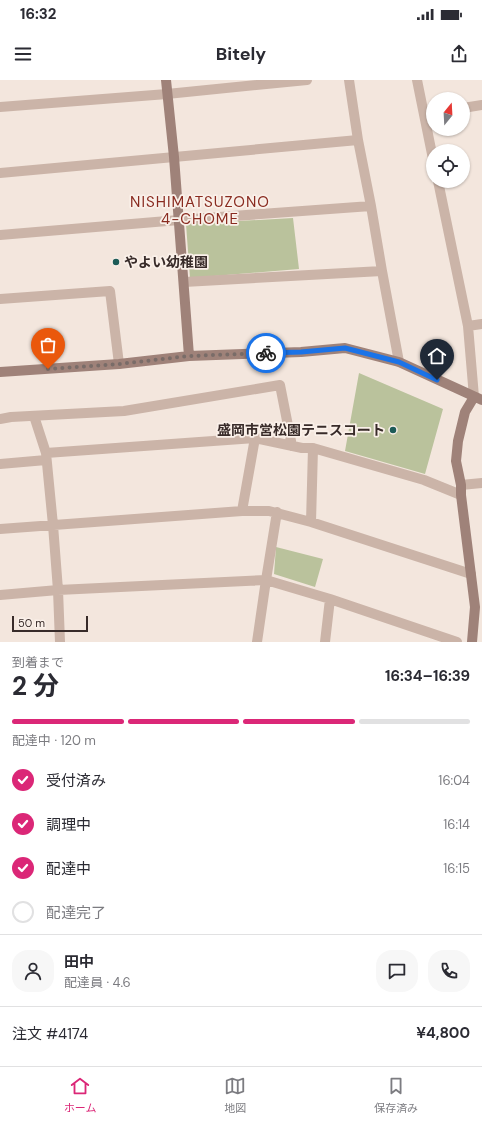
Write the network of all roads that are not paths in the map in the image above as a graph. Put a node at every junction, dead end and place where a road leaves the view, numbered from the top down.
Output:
1 (166, 80) edge
2 (307, 80) edge
3 (349, 80) edge
4 (417, 80) edge
5 (167, 94) junction
6 (482, 105) edge
7 (0, 107) edge
8 (470, 107) edge
9 (426, 108) edge
10 (358, 140) junction
11 (174, 157) junction
12 (0, 173) edge
13 (439, 188) edge
14 (371, 206) junction
15 (179, 220) junction
16 (0, 235) edge
17 (382, 271) junction
18 (184, 282) junction
19 (0, 299) edge
20 (482, 324) edge
21 (468, 326) junction
22 (189, 356) junction
23 (399, 362) junction
24 (119, 364) junction
25 (0, 372) edge
26 (478, 398) edge
27 (34, 416) junction
28 (0, 419) edge
29 (255, 438) junction
30 (292, 446) junction
31 (313, 448) junction
32 (46, 457) junction
33 (0, 464) edge
34 (482, 483) edge
35 (461, 490) junction
36 (242, 511) junction
37 (277, 512) junction
38 (311, 522) junction
39 (53, 525) junction
40 (0, 530) edge
41 (472, 574) junction
42 (266, 580) junction
43 (58, 590) junction
44 (0, 595) edge
45 (330, 599) junction
46 (60, 642) edge
47 (257, 642) edge
48 (325, 642) edge
49 (457, 642) edge
50 (472, 642) edge

1 - 5 street
2 - 5 street
3 - 10 street
4 - 9 street
5 - 7 street
5 - 11 street
6 - 8 street
10 - 11 street
10 - 14 street
11 - 12 street
11 - 15 street
13 - 21 street
14 - 15 street
14 - 17 street
15 - 16 street
15 - 18 street
17 - 18 street
17 - 23 street
18 - 22 street
19 - 24 street
20 - 21 street
21 - 26 street
22 - 23 street
22 - 24 street
23 - 26 street
24 - 25 street
26 - 35 street
27 - 28 street
27 - 30 street
27 - 32 street
29 - 30 street
29 - 32 street
29 - 36 street
30 - 31 street
31 - 35 street
31 - 38 street
32 - 33 street
32 - 39 street
34 - 35 street
35 - 41 street
36 - 37 street
36 - 39 street
37 - 38 street
37 - 42 street
38 - 41 street
39 - 40 street
39 - 43 street
41 - 50 street
42 - 43 street
42 - 45 street
42 - 47 street
43 - 44 street
43 - 46 street
45 - 48 street
45 - 49 street

